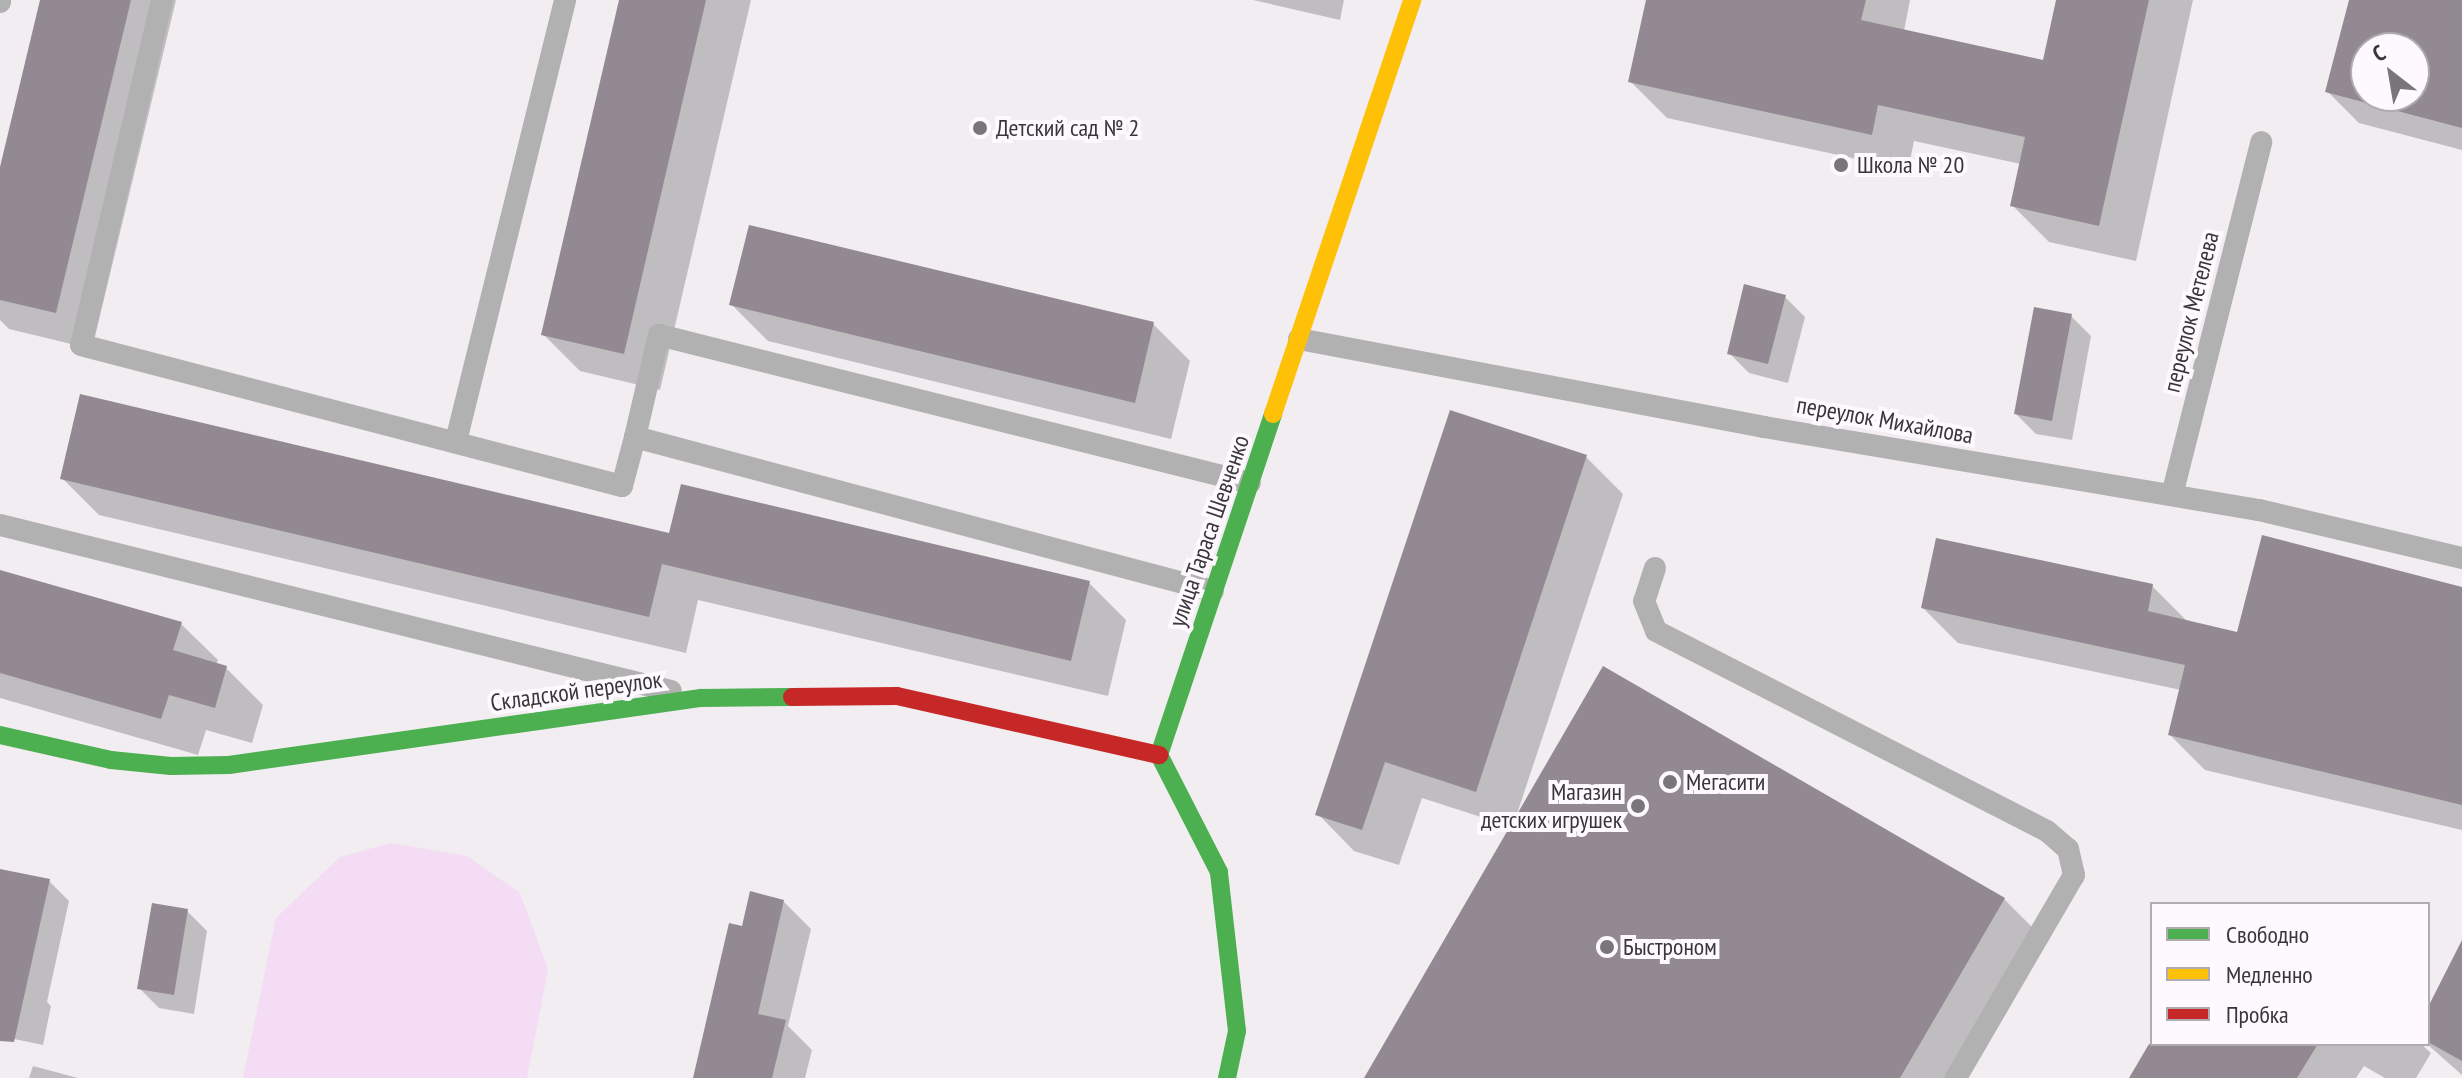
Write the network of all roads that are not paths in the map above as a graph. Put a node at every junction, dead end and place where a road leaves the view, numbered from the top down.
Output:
1 (162, 0) edge
2 (565, 0) edge
3 (1412, 0) edge
4 (2261, 142) dead end
5 (1299, 339) junction
6 (635, 437) junction
7 (456, 441) junction
8 (1250, 483) junction
9 (2172, 495) junction
10 (0, 525) edge
11 (2462, 558) edge
12 (1655, 568) dead end
13 (1213, 591) junction
14 (701, 698) junction
15 (0, 735) edge
16 (1159, 755) junction
17 (1227, 1078) edge
18 (1956, 1078) edge

1 - 7 lane
2 - 7 lane
3 - 5 street, улица Тараса Шевченко
4 - 9 lane, переулок Метелева
5 - 8 street, улица Тараса Шевченко
5 - 9 lane, переулок Михайлова
6 - 7 lane
6 - 8 lane
6 - 13 lane
8 - 13 street, улица Тараса Шевченко
9 - 11 lane, переулок Михайлова
10 - 14 lane
12 - 18 lane
13 - 16 street, улица Тараса Шевченко
14 - 15 street, Складской переулок
14 - 16 street, Складской переулок
16 - 17 street

